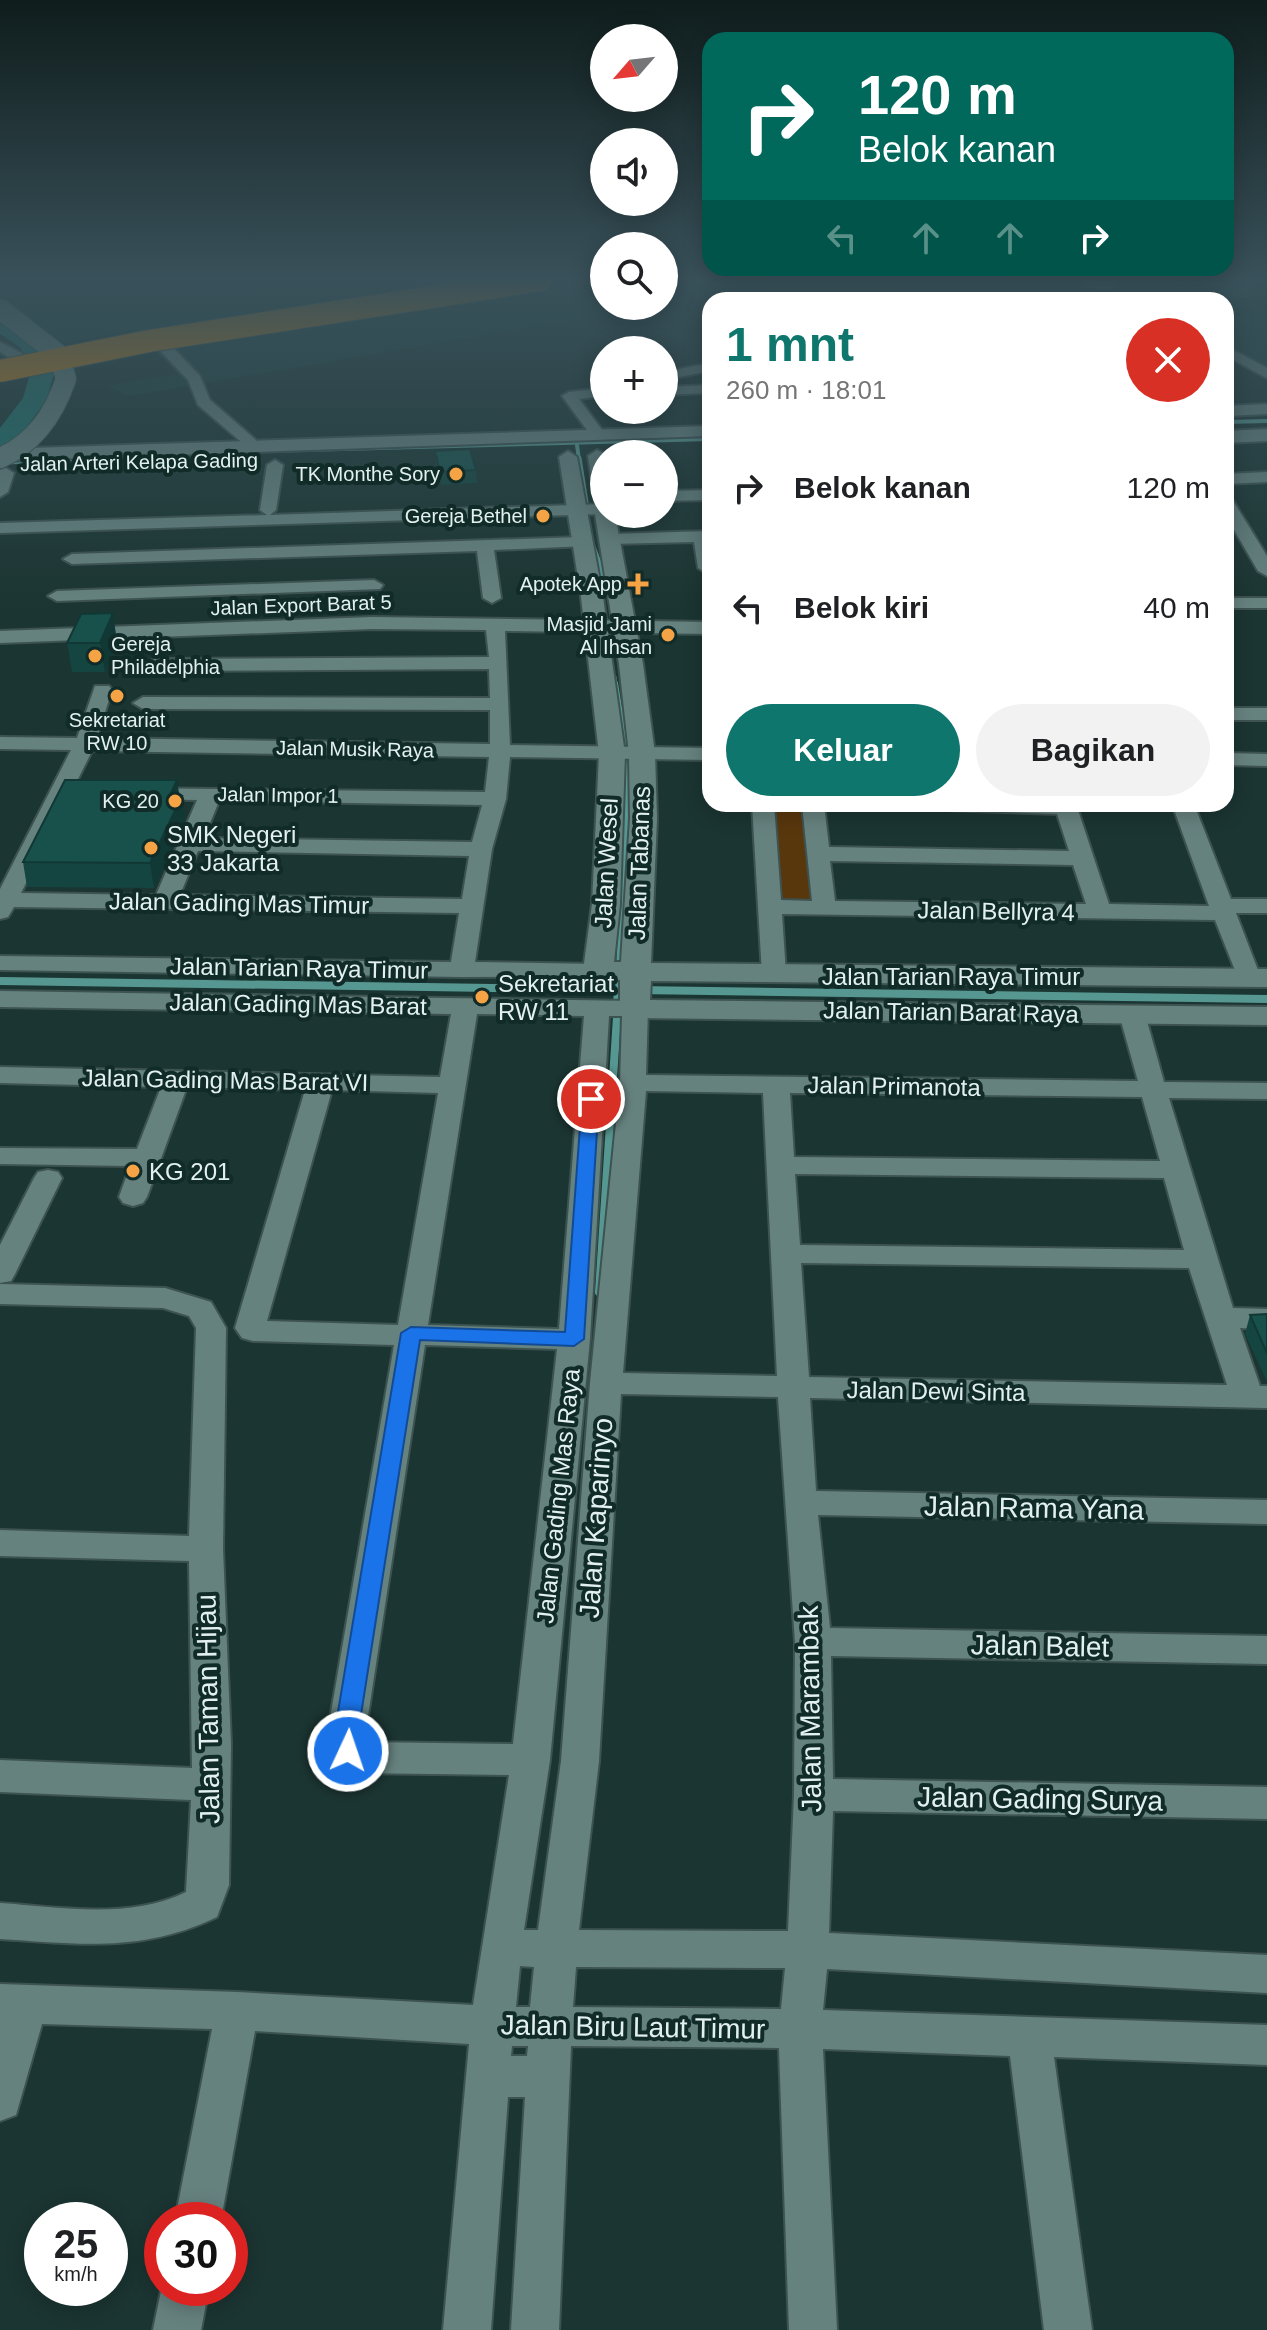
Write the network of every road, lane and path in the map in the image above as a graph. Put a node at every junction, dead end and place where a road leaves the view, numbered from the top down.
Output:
1 (43, 389) edge
2 (61, 389) edge
3 (72, 389) edge
4 (198, 389) edge
5 (702, 389) edge
6 (678, 390) edge
7 (590, 392) edge
8 (1267, 412) edge
9 (1234, 413) edge
10 (702, 429) edge
11 (1267, 429) edge
12 (702, 430) edge
13 (1234, 430) edge
14 (1267, 435) edge
15 (1234, 437) edge
16 (702, 445) edge
17 (39, 450) junction
18 (582, 452) edge
19 (250, 453) junction
20 (336, 463) dead end
21 (2, 465) edge
22 (275, 465) junction
23 (1267, 477) edge
24 (1234, 479) edge
25 (590, 494) edge
26 (702, 495) edge
27 (678, 496) edge
28 (590, 504) edge
29 (702, 505) edge
30 (678, 506) edge
31 (268, 510) junction
32 (590, 510) edge
33 (378, 512) junction
34 (1234, 515) edge
35 (0, 518) edge
36 (82, 525) junction
37 (0, 528) edge
38 (604, 528) edge
39 (702, 536) edge
40 (609, 539) junction
41 (580, 542) junction
42 (485, 545) junction
43 (377, 549) junction
44 (72, 559) junction
45 (1267, 571) edge
46 (605, 589) junction
47 (492, 598) dead end
48 (1234, 603) edge
49 (1267, 603) edge
50 (373, 604) junction
51 (46, 616) junction
52 (495, 625) junction
53 (611, 625) junction
54 (702, 628) edge
55 (161, 631) junction
56 (0, 637) edge
57 (499, 663) junction
58 (151, 674) junction
59 (102, 690) dead end
60 (498, 704) junction
61 (1234, 714) edge
62 (1267, 714) edge
63 (134, 724) junction
64 (0, 743) edge
65 (85, 744) junction
66 (500, 752) junction
67 (627, 754) junction
68 (702, 754) edge
69 (1234, 759) edge
70 (1266, 761) edge
71 (61, 793) junction
72 (91, 793) edge
73 (121, 793) edge
74 (211, 794) junction
75 (495, 799) junction
76 (763, 812) edge
77 (814, 812) edge
78 (1068, 812) edge
79 (1186, 812) edge
80 (190, 844) junction
81 (481, 849) junction
82 (818, 854) junction
83 (1082, 858) junction
84 (165, 902) junction
85 (3, 906) edge
86 (471, 906) junction
87 (1267, 906) edge
88 (769, 907) junction
89 (824, 908) junction
90 (1222, 910) junction
91 (1100, 912) junction
92 (0, 963) edge
93 (462, 970) junction
94 (774, 974) junction
95 (1258, 978) edge
96 (624, 982) junction
97 (0, 999) edge
98 (465, 1007) junction
99 (597, 1009) junction
100 (1132, 1014) junction
101 (1267, 1016) edge
102 (0, 1075) edge
103 (177, 1078) junction
104 (321, 1082) junction
105 (633, 1083) junction
106 (450, 1085) junction
107 (776, 1085) junction
108 (1155, 1090) junction
109 (1267, 1091) edge
110 (0, 1156) edge
111 (147, 1158) junction
112 (780, 1165) junction
113 (1176, 1170) junction
114 (48, 1178) dead end
115 (133, 1197) dead end
116 (786, 1254) junction
117 (1201, 1259) junction
118 (0, 1274) edge
119 (0, 1294) edge
120 (1221, 1318) junction
121 (1267, 1319) edge
122 (411, 1333) junction
123 (574, 1339) junction
124 (606, 1383) junction
125 (794, 1389) junction
126 (1257, 1397) edge
127 (800, 1503) junction
128 (1267, 1512) edge
129 (0, 1543) edge
130 (206, 1549) junction
131 (813, 1642) junction
132 (1267, 1650) edge
133 (531, 1760) junction
134 (0, 1776) edge
135 (211, 1785) junction
136 (814, 1795) junction
137 (1267, 1803) edge
138 (0, 1921) edge
139 (501, 1946) junction
140 (557, 1956) junction
141 (807, 1956) junction
142 (1267, 1974) edge
143 (13, 2004) edge
144 (237, 2011) junction
145 (551, 2020) junction
146 (801, 2023) junction
147 (491, 2035) junction
148 (1029, 2037) junction
149 (1267, 2045) edge
150 (548, 2077) junction
151 (0, 2100) edge
152 (201, 2202) edge
153 (182, 2306) edge
154 (177, 2330) edge
155 (467, 2330) edge
156 (535, 2330) edge
157 (813, 2330) edge
158 (1068, 2330) edge

1 - 21 main road
2 - 21 main road, bridge
3 - 17 street
4 - 19 street
5 - 6 street
7 - 18 street
8 - 9 street
10 - 19 street, Jalan Arteri Kelapa Gading
11 - 13 street
12 - 18 street, Jalan Arteri Kelapa Gading
14 - 15 street
16 - 18 street, Jalan Arteri Kelapa Gading
17 - 19 street, Jalan Arteri Kelapa Gading
17 - 21 street, Jalan Arteri Kelapa Gading, bridge
18 - 19 street, Jalan Arteri Kelapa Gading
18 - 19 street, Jalan Arteri Kelapa Gading
18 - 25 street
19 - 21 street, Jalan Arteri Kelapa Gading
19 - 22 street, Jalan Arteri Kelapa Gading
20 - 22 street, Jalan Arteri Kelapa Gading
22 - 31 street
23 - 24 street
26 - 27 street
28 - 33 street
29 - 30 street
31 - 33 street
31 - 35 street
32 - 41 street
33 - 36 street
33 - 43 street
34 - 45 street
36 - 37 street
36 - 44 street
38 - 40 street
39 - 40 street
40 - 46 street
41 - 42 street
41 - 46 street
42 - 43 street
42 - 47 street
43 - 44 street
43 - 50 street
44 - 51 street
46 - 53 street
48 - 49 street
50 - 51 street
50 - 52 street, Jalan Export Barat 5
50 - 55 street, Jalan Export Barat 5
51 - 55 street, Jalan Export Barat 5
51 - 56 street, Jalan Export Barat 5
52 - 53 street, Jalan Export Barat 5
52 - 57 street
53 - 54 street, Jalan Export Barat 5
53 - 67 street
55 - 58 street
57 - 58 street
57 - 60 street
58 - 63 street
59 - 65 street
60 - 63 street
60 - 66 street
61 - 62 street
63 - 65 street, Jalan Musik Raya
63 - 66 street, Jalan Musik Raya
64 - 65 street, Jalan Musik Raya
65 - 71 street
66 - 67 street, Jalan Musik Raya
66 - 75 street
67 - 68 street, Jalan Musik Raya
67 - 96 street, Jalan Tabanas
67 - 96 street, Jalan Wesel
69 - 70 street
71 - 72 street
71 - 85 street
73 - 74 street, Jalan Impor 1
74 - 75 street, Jalan Impor 1
74 - 80 street
75 - 81 street
76 - 88 street
77 - 82 street
78 - 83 street
79 - 90 street
80 - 81 street
80 - 84 street
81 - 86 street
82 - 83 street
82 - 89 street
83 - 91 street
84 - 85 street, Jalan Gading Mas Timur
84 - 86 street, Jalan Gading Mas Timur
86 - 93 street
87 - 90 street, Jalan Bellyra 4
88 - 89 street, Jalan Bellyra 4
88 - 94 street
89 - 91 street, Jalan Bellyra 4
90 - 91 street, Jalan Bellyra 4
90 - 95 street
92 - 93 street, Jalan Tarian Raya Timur
93 - 96 street, Jalan Tarian Raya Timur
94 - 95 street, Jalan Tarian Raya Timur
94 - 96 street, Jalan Tarian Raya Timur
96 - 99 street, Jalan Gading Mas Barat
96 - 100 street, Jalan Tarian Barat Raya
96 - 105 street, Jalan Kaparinyo
97 - 98 street, Jalan Gading Mas Barat
98 - 99 street, Jalan Gading Mas Barat
98 - 106 street
99 - 123 street, Jalan Gading Mas Raya
100 - 101 street, Jalan Tarian Barat Raya
100 - 108 street
102 - 103 street, Jalan Gading Mas Barat VI
103 - 104 street, Jalan Gading Mas Barat VI
103 - 111 street
104 - 106 street, Jalan Gading Mas Barat VI
104 - 122 street
105 - 107 street, Jalan Primanota
105 - 124 street, Jalan Kaparinyo
106 - 122 street
107 - 108 street, Jalan Primanota
107 - 112 street, Jalan Marambak
108 - 109 street, Jalan Primanota
108 - 113 street
110 - 111 street
111 - 115 street
112 - 113 street
112 - 116 street, Jalan Marambak
113 - 117 street
114 - 118 street
116 - 117 street
116 - 125 street, Jalan Marambak
117 - 120 street
119 - 130 street, Jalan Taman Hijau
120 - 121 street
120 - 126 street
122 - 123 street
122 - 133 street
123 - 133 street, Jalan Gading Mas Raya
124 - 125 street, Jalan Dewi Sinta
124 - 140 street, Jalan Kaparinyo
125 - 126 street, Jalan Dewi Sinta
125 - 127 street, Jalan Marambak
127 - 128 street, Jalan Rama Yana
127 - 131 street, Jalan Marambak
129 - 130 street
130 - 135 street, Jalan Taman Hijau
131 - 132 street, Jalan Balet
131 - 136 street, Jalan Marambak
133 - 139 street, Jalan Gading Mas Raya
134 - 135 street
135 - 138 street, Jalan Taman Hijau
136 - 137 street, Jalan Gading Surya
136 - 141 street, Jalan Marambak
139 - 140 street
139 - 147 street, Jalan Gading Mas Raya
140 - 141 street
140 - 145 street, Jalan Kaparinyo
141 - 142 street
141 - 146 street, Jalan Marambak
143 - 144 street, Jalan Biru Laut Timur
143 - 151 street
144 - 147 street, Jalan Biru Laut Timur
144 - 152 street
145 - 146 street, Jalan Biru Laut Timur
145 - 147 street, Jalan Biru Laut Timur
145 - 150 street, Jalan Kaparinyo
146 - 148 street, Jalan Biru Laut Timur
146 - 157 street, Jalan Marambak
147 - 150 street
147 - 155 street, Jalan Gading Mas Raya
148 - 149 street, Jalan Biru Laut Timur
148 - 158 street
150 - 156 street, Jalan Kaparinyo
153 - 154 street

